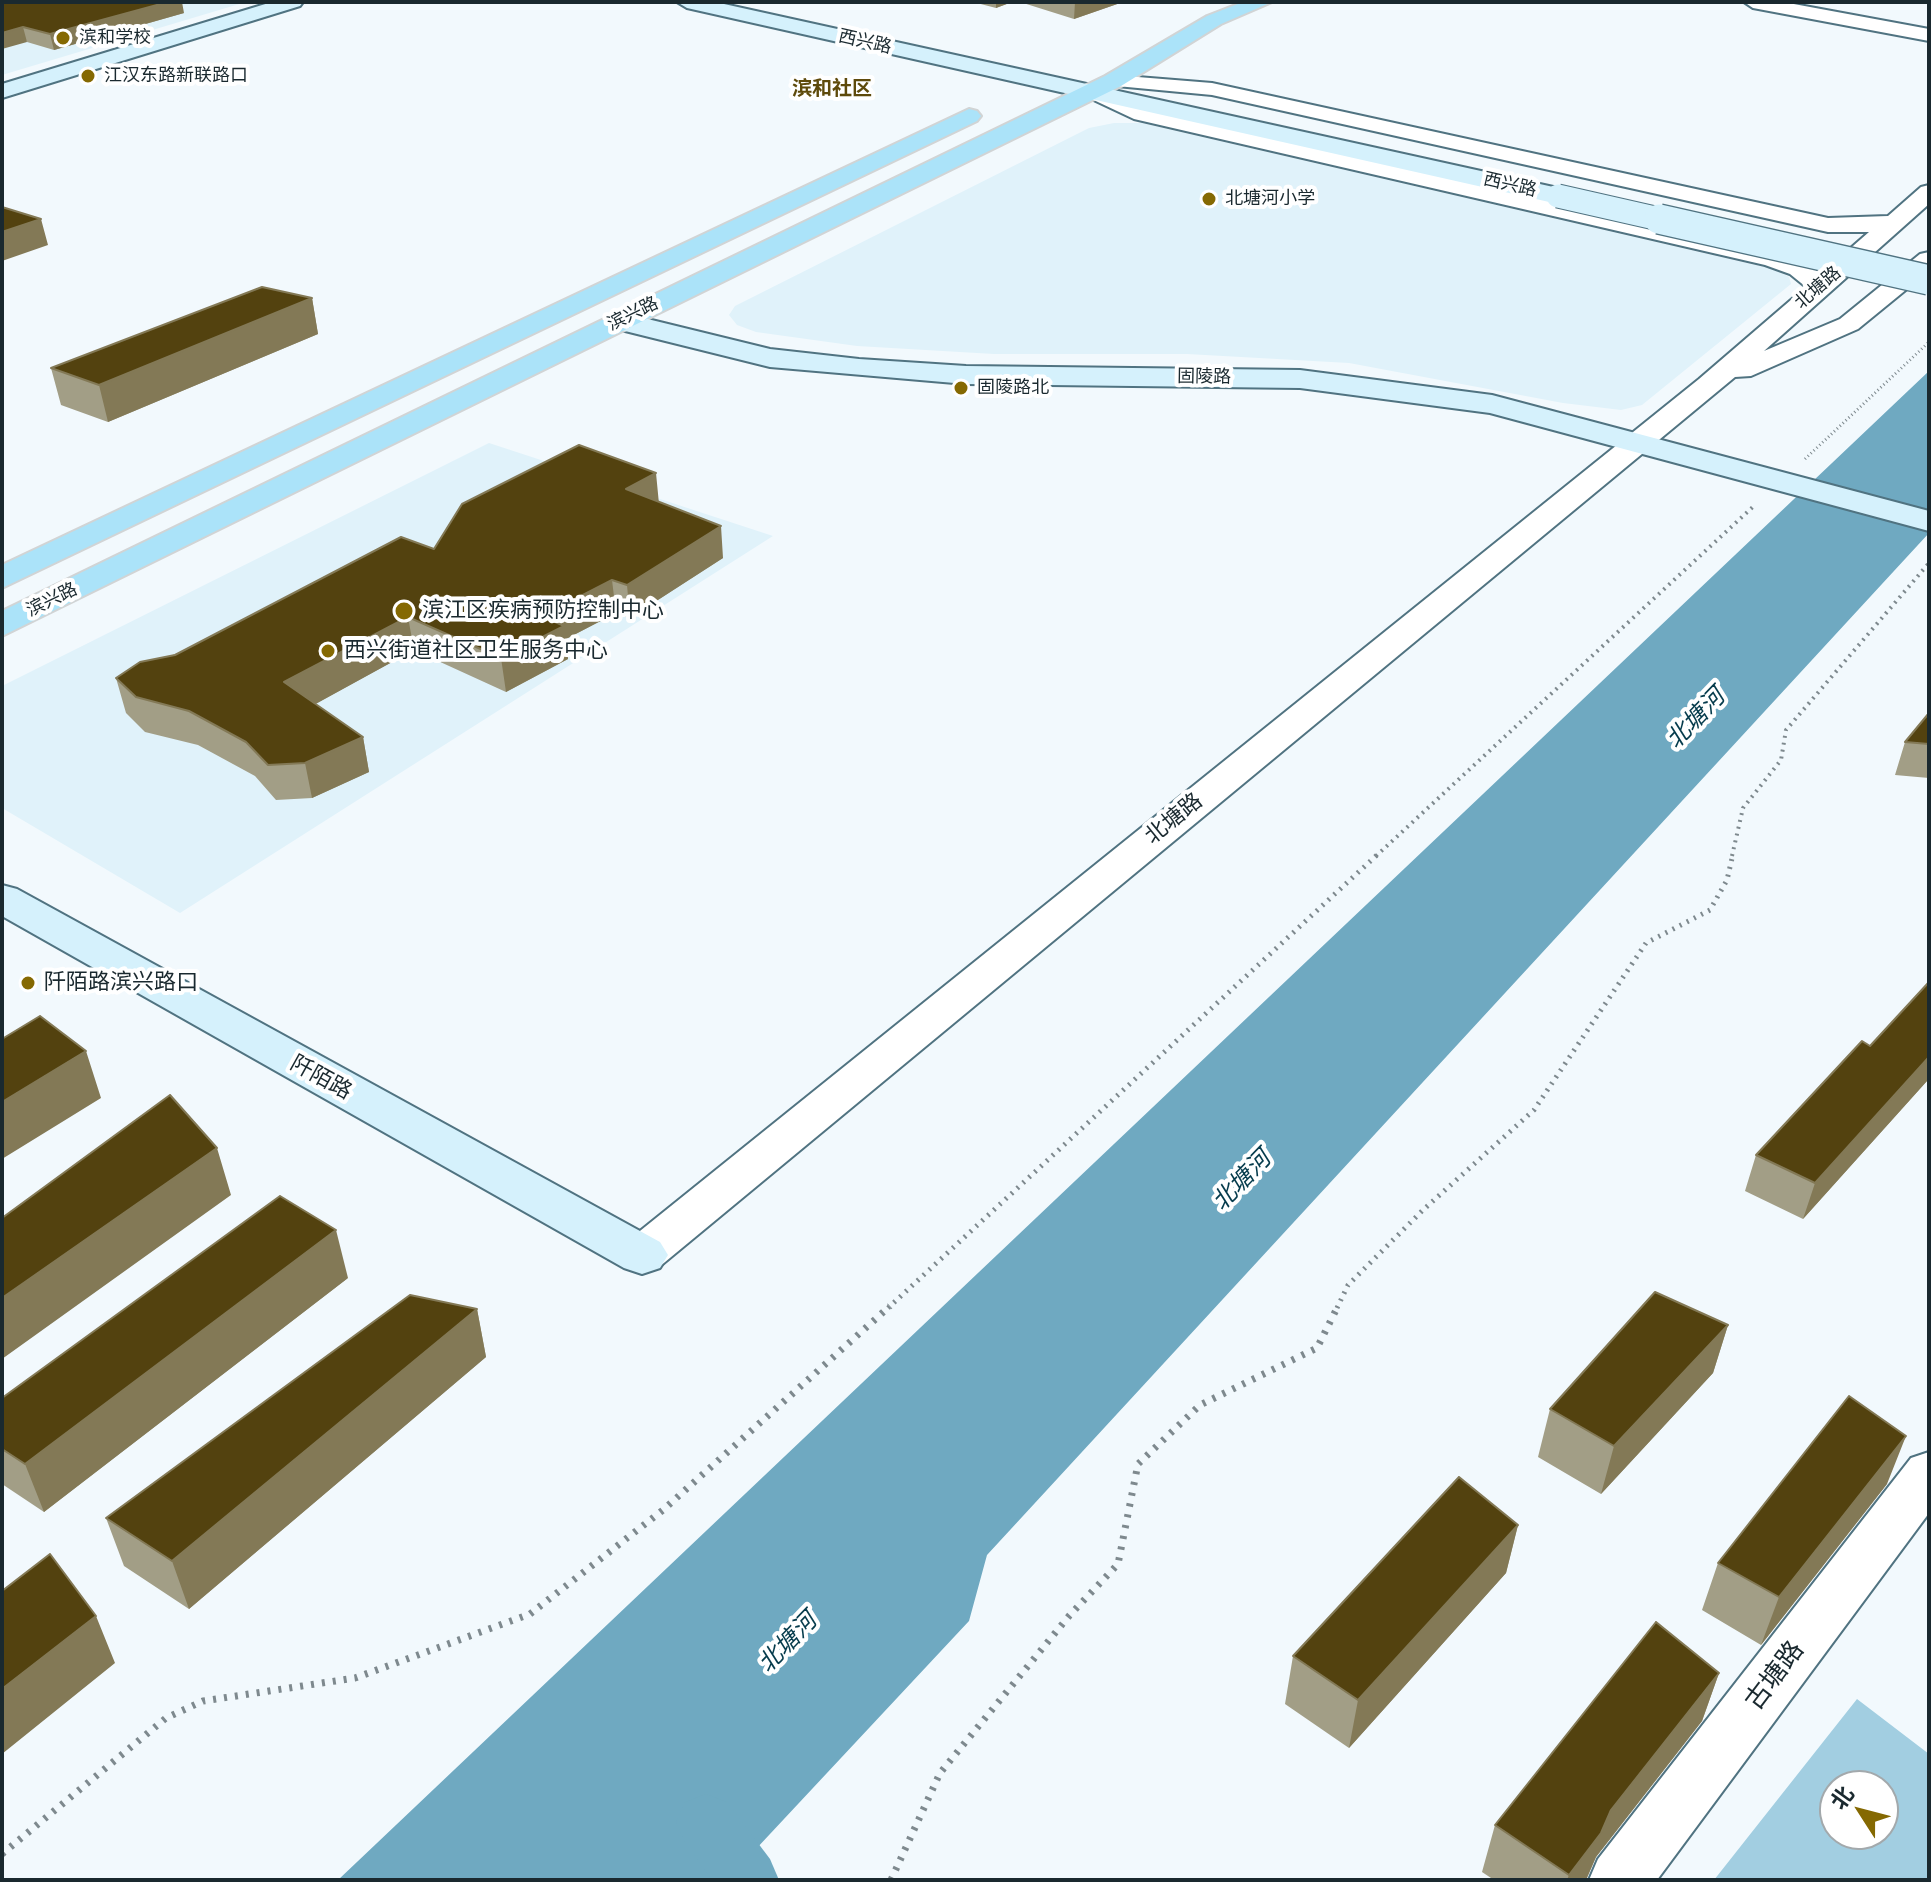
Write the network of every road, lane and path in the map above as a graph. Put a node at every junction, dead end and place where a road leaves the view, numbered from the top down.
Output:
1 (293, 2) edge
2 (687, 2) edge
3 (758, 2) edge
4 (1231, 2) edge
5 (1262, 2) edge
6 (1753, 2) edge
7 (1146, 35) dead end
8 (1929, 35) edge
9 (1075, 67) junction
10 (1113, 81) junction
11 (1042, 82) junction
12 (2, 91) edge
13 (1090, 91) junction
14 (1014, 95) dead end
15 (986, 108) dead end
16 (1567, 190) junction
17 (1929, 192) edge
18 (1894, 222) junction
19 (1929, 261) edge
20 (1929, 280) edge
21 (1820, 286) junction
22 (619, 321) junction
23 (1929, 342) edge
24 (1709, 385) junction
25 (1636, 441) junction
26 (1782, 480) junction
27 (1929, 521) edge
28 (1929, 563) edge
29 (2, 578) edge
30 (2, 625) edge
31 (2, 898) edge
32 (642, 1255) joint
33 (1929, 1473) edge
34 (2, 1854) edge
35 (891, 1880) edge
36 (1620, 1880) edge

1 - 12 main road
2 - 11 main road, 西兴路
3 - 9 main road, 西兴路
4 - 7 main road
5 - 10 main road, 滨兴路
6 - 8 street
9 - 10 main road, 西兴路
9 - 11 main road
10 - 13 main road, 滨兴路
10 - 16 main road, 西兴路
10 - 18 street, 西兴路
11 - 13 main road, 西兴路
11 - 14 main road
13 - 16 main road, 西兴路
13 - 21 street, 西兴路
13 - 22 main road, 滨兴路
15 - 29 main road, 滨兴路
16 - 19 main road, 西兴路
16 - 20 main road, 西兴路, bridge
17 - 18 street, 北塘路
18 - 21 street, 北塘路
19 - 24 street, 北塘路
21 - 24 street, 北塘路
22 - 25 main road, 固陵路
22 - 30 main road, 滨兴路
23 - 26 path
24 - 25 street, 北塘路
25 - 26 main road, 固陵路
25 - 32 street, 北塘路
26 - 27 main road, 固陵路
26 - 34 path
28 - 35 path
31 - 32 main road, 阡陌路
33 - 36 street, 古塘路

